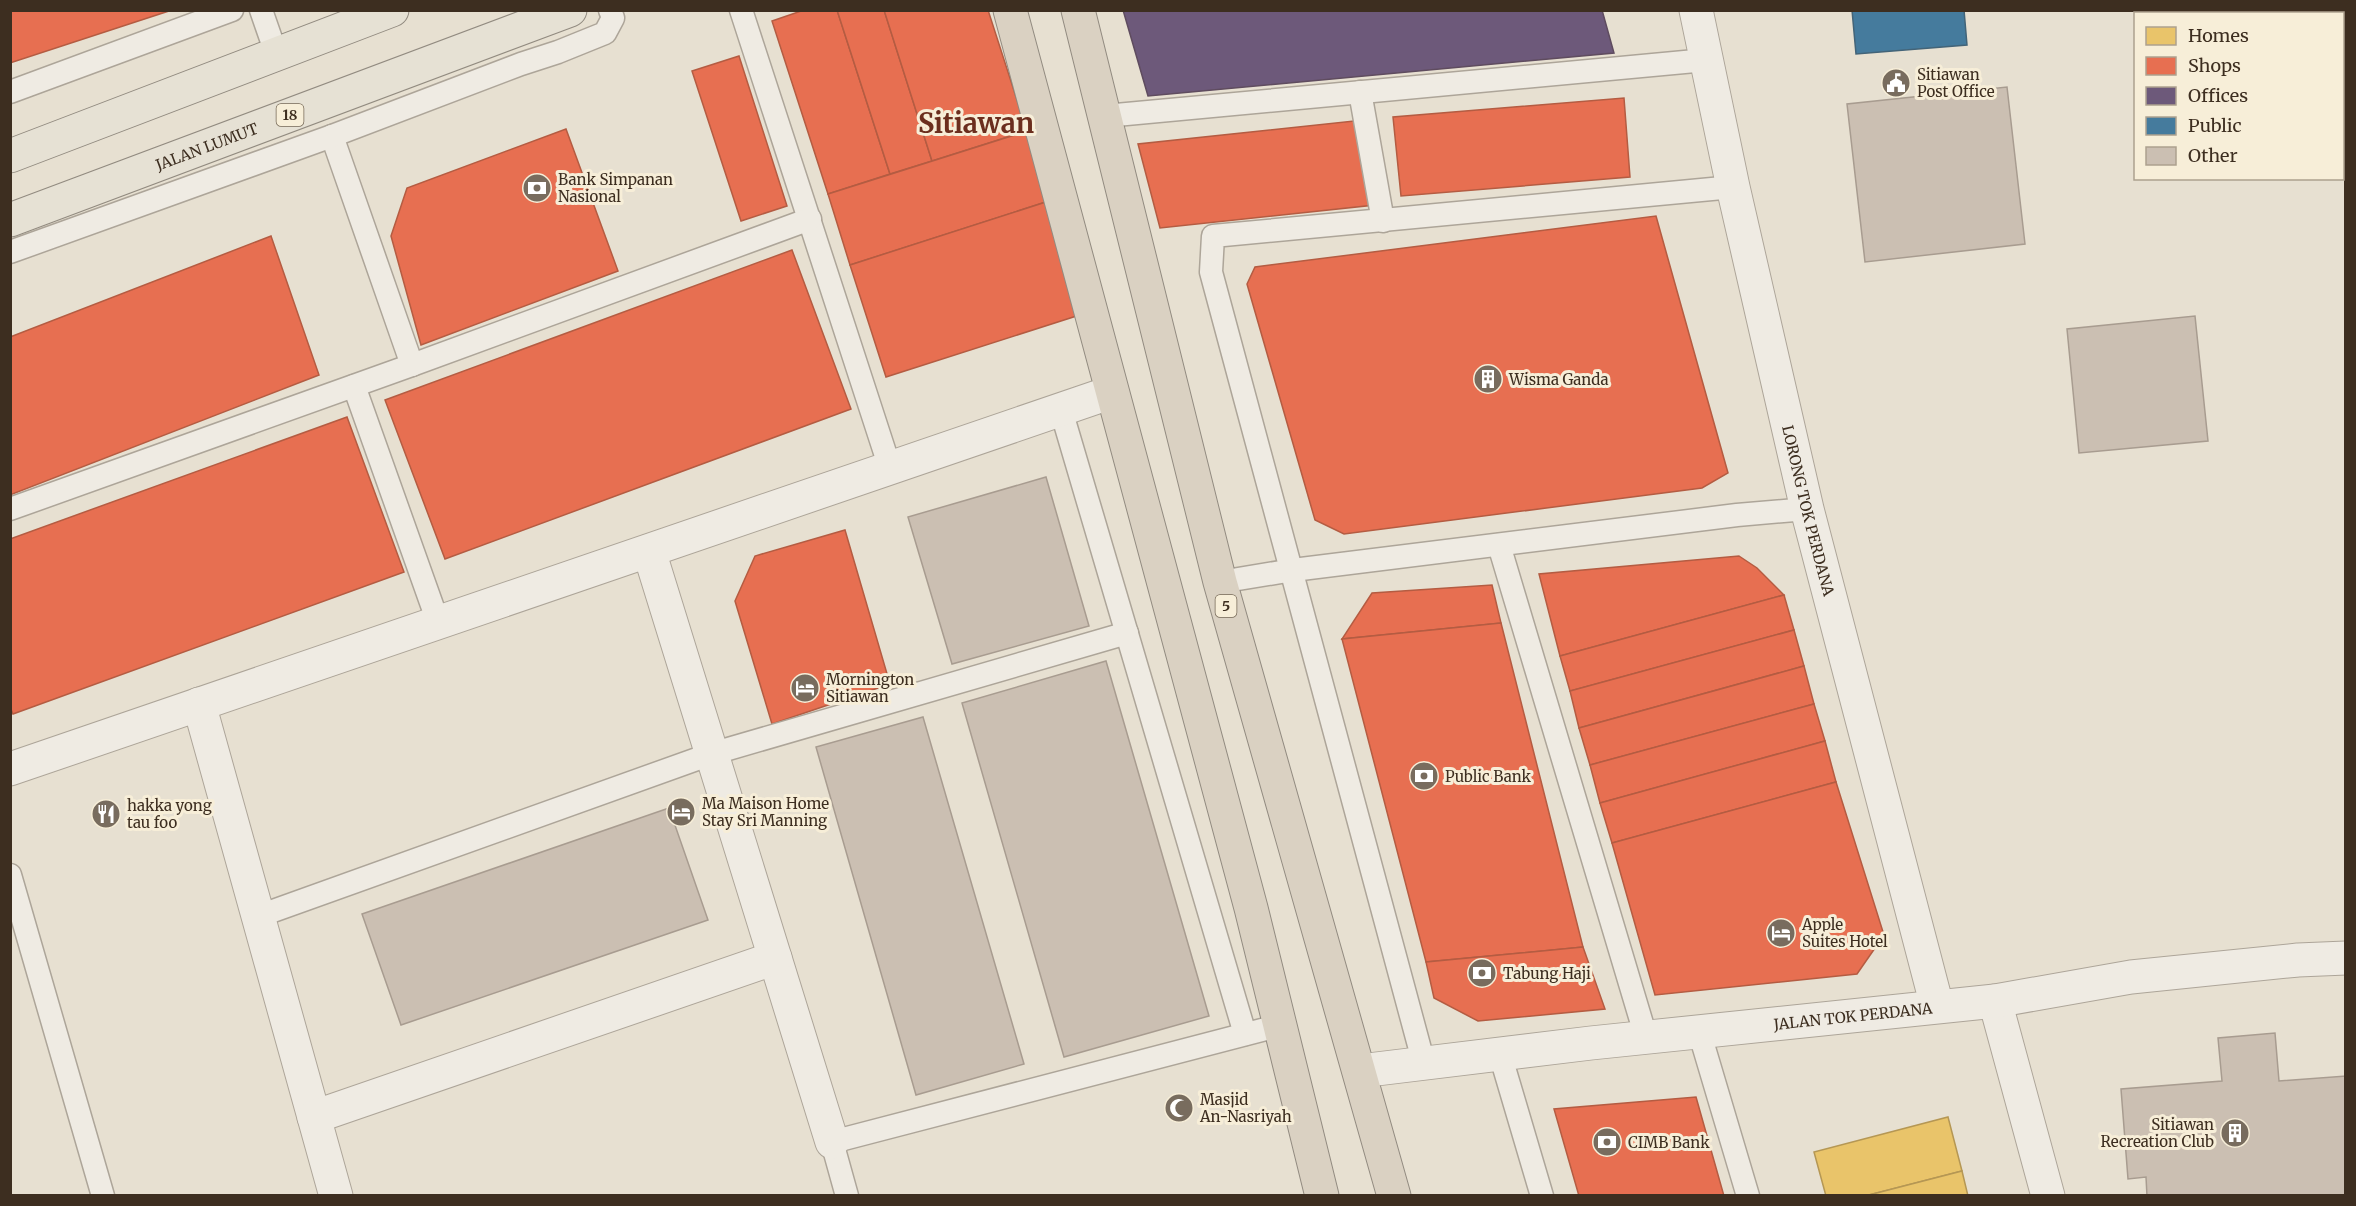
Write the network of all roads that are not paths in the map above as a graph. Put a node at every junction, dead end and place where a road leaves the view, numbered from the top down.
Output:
1 (232, 10) edge
2 (261, 10) edge
3 (392, 10) edge
4 (570, 10) edge
5 (610, 10) edge
6 (741, 10) edge
7 (1010, 10) edge
8 (1078, 10) edge
9 (1696, 10) edge
10 (277, 56) junction
11 (1706, 60) junction
12 (10, 92) edge
13 (1360, 92) junction
14 (1105, 116) junction
15 (332, 136) junction
16 (14, 154) edge
17 (1733, 187) junction
18 (810, 219) junction
19 (10, 220) edge
20 (1383, 221) junction
21 (10, 252) edge
22 (412, 365) junction
23 (354, 386) junction
24 (1112, 392) junction
25 (1061, 410) junction
26 (890, 468) junction
27 (10, 508) edge
28 (1807, 509) junction
29 (1499, 545) junction
30 (649, 551) junction
31 (1293, 570) junction
32 (1220, 582) junction
33 (438, 622) junction
34 (1127, 633) junction
35 (199, 704) junction
36 (711, 754) junction
37 (10, 769) edge
38 (10, 875) edge
39 (259, 916) junction
40 (775, 958) junction
41 (2346, 958) edge
42 (1995, 1001) junction
43 (1936, 1006) junction
44 (1281, 1025) junction
45 (1699, 1031) junction
46 (1245, 1034) junction
47 (1646, 1037) junction
48 (1500, 1054) junction
49 (1424, 1064) junction
50 (1360, 1071) junction
51 (314, 1117) junction
52 (832, 1142) junction
53 (103, 1196) edge
54 (336, 1196) edge
55 (847, 1196) edge
56 (1322, 1196) edge
57 (1394, 1196) edge
58 (1542, 1196) edge
59 (1748, 1196) edge
60 (2048, 1196) edge

1 - 12 lane
2 - 10 lane
3 - 10 main road
4 - 19 main road, JALAN LUMUT / 18
5 - 15 lane
6 - 18 lane
7 - 24 highway
8 - 14 highway, 5
9 - 11 street, LORONG TOK PERDANA
10 - 16 main road
11 - 13 lane
11 - 17 street, LORONG TOK PERDANA
13 - 14 lane
13 - 20 lane
14 - 32 highway, 5
15 - 21 lane
15 - 22 lane
17 - 20 lane
17 - 28 street, LORONG TOK PERDANA
18 - 22 lane
18 - 26 lane
20 - 31 lane
22 - 23 lane
23 - 27 lane
23 - 33 lane
24 - 25 street
24 - 44 highway
25 - 26 street
25 - 34 lane
26 - 30 street
28 - 29 lane
28 - 43 street, LORONG TOK PERDANA
29 - 31 lane
29 - 47 lane
30 - 33 street
30 - 36 street
31 - 32 lane
31 - 49 lane
32 - 50 highway, 5
33 - 35 street
34 - 36 lane
34 - 46 lane
35 - 37 street
35 - 39 street
36 - 39 lane
36 - 40 street
38 - 53 lane
39 - 51 street
40 - 51 street
40 - 52 street
41 - 42 street, JALAN TOK PERDANA
42 - 43 street, JALAN TOK PERDANA
42 - 60 street
43 - 45 street, JALAN TOK PERDANA
44 - 46 lane
44 - 56 highway
45 - 47 street, JALAN TOK PERDANA
45 - 59 lane
46 - 52 lane
47 - 48 street, JALAN TOK PERDANA
48 - 49 street, JALAN TOK PERDANA
48 - 58 lane
49 - 50 street, JALAN TOK PERDANA
50 - 57 highway, 5
51 - 54 street
52 - 55 lane

